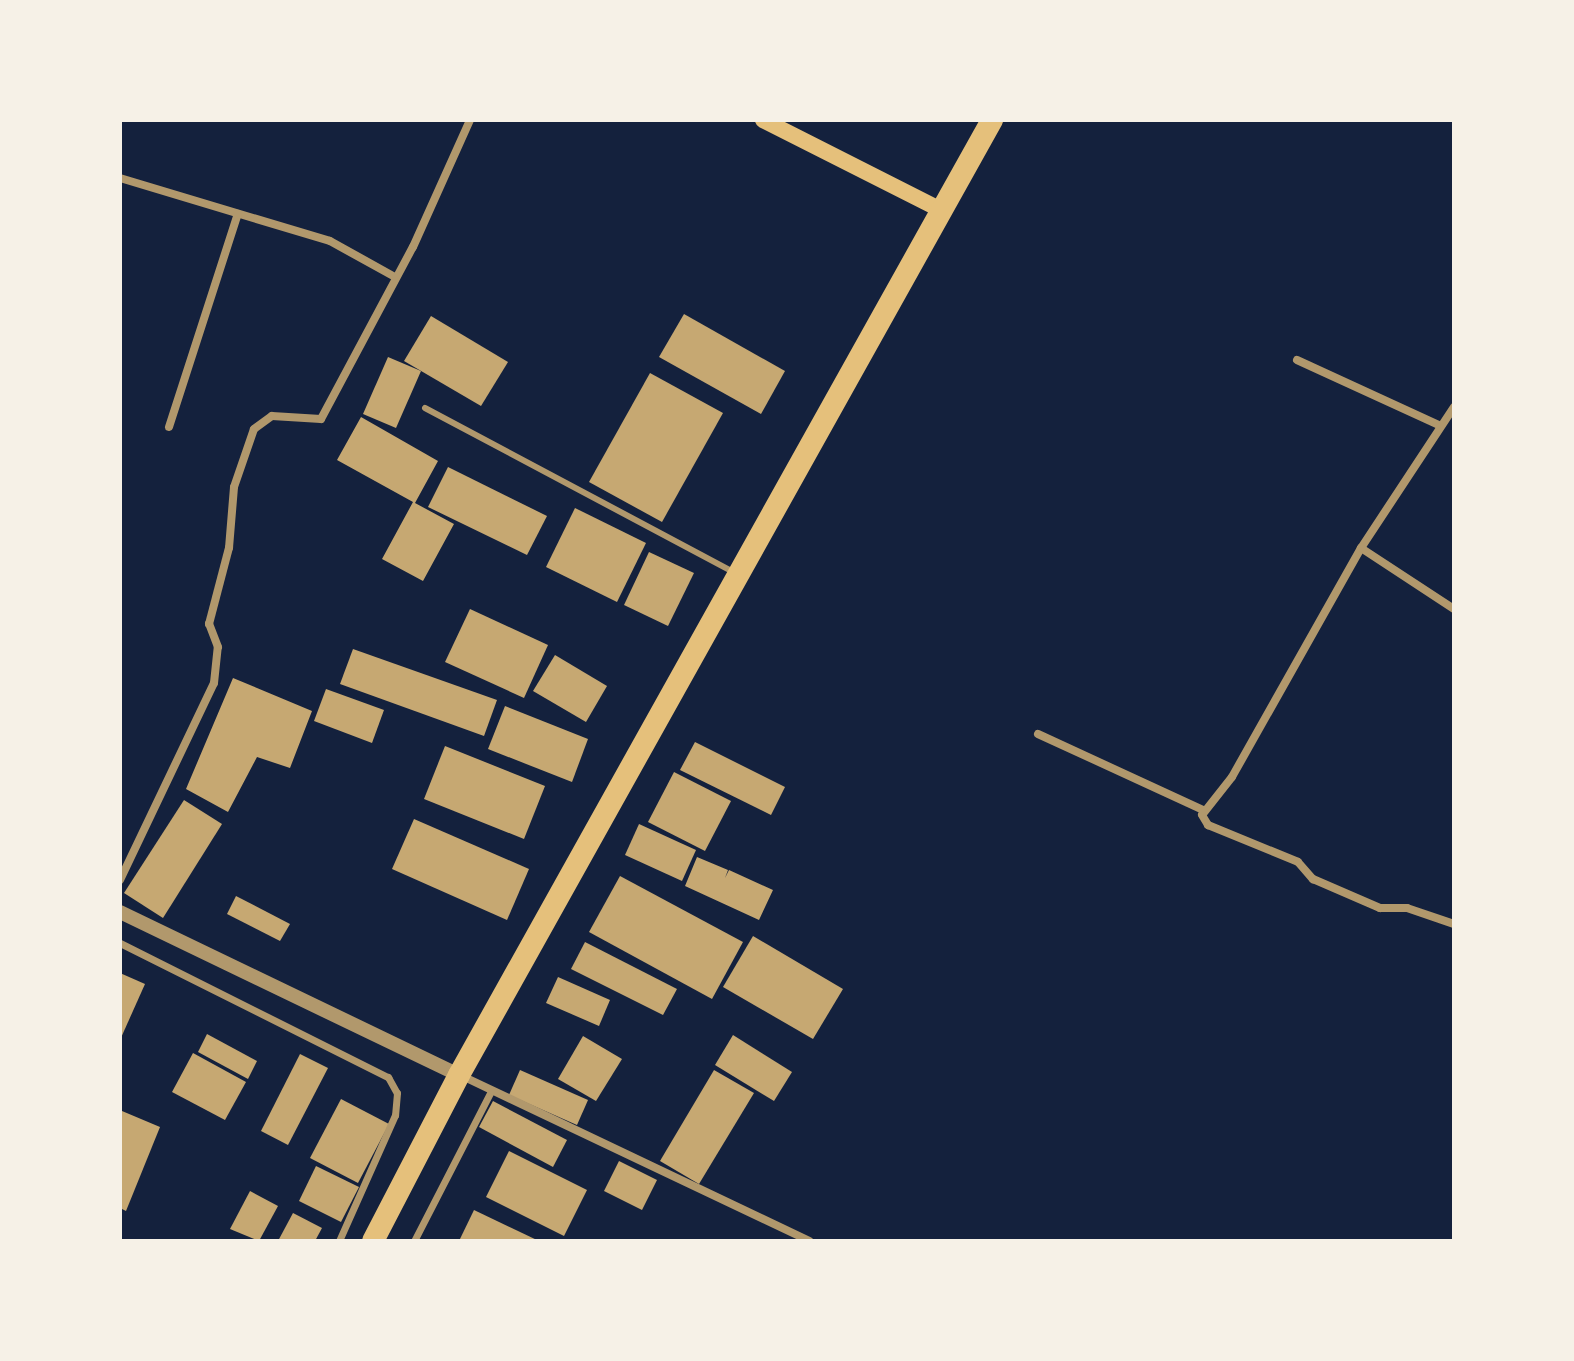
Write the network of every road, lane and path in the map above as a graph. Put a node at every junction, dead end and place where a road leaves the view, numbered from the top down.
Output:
1 (470, 120) edge
2 (763, 120) edge
3 (992, 120) edge
4 (120, 178) edge
5 (939, 209) junction
6 (238, 214) junction
7 (395, 277) junction
8 (1297, 360) dead end
9 (1454, 407) edge
10 (425, 408) dead end
11 (1441, 426) junction
12 (169, 427) dead end
13 (1361, 548) junction
14 (737, 573) junction
15 (1454, 609) edge
16 (1038, 734) dead end
17 (1203, 810) junction
18 (120, 880) edge
19 (120, 912) edge
20 (1454, 924) edge
21 (120, 943) edge
22 (459, 1075) junction
23 (491, 1091) junction
24 (339, 1241) edge
25 (373, 1241) edge
26 (414, 1241) edge
27 (810, 1241) edge

1 - 7 street
2 - 5 main road
3 - 5 highway
4 - 6 street
5 - 14 highway
6 - 7 street
6 - 12 street
7 - 18 street
8 - 11 street
9 - 11 street
10 - 14 lane
11 - 13 street
13 - 15 street
13 - 17 street
14 - 22 highway
16 - 17 street
17 - 20 street
19 - 22 street
21 - 24 street
22 - 23 street
22 - 25 highway
23 - 26 street
23 - 27 street

